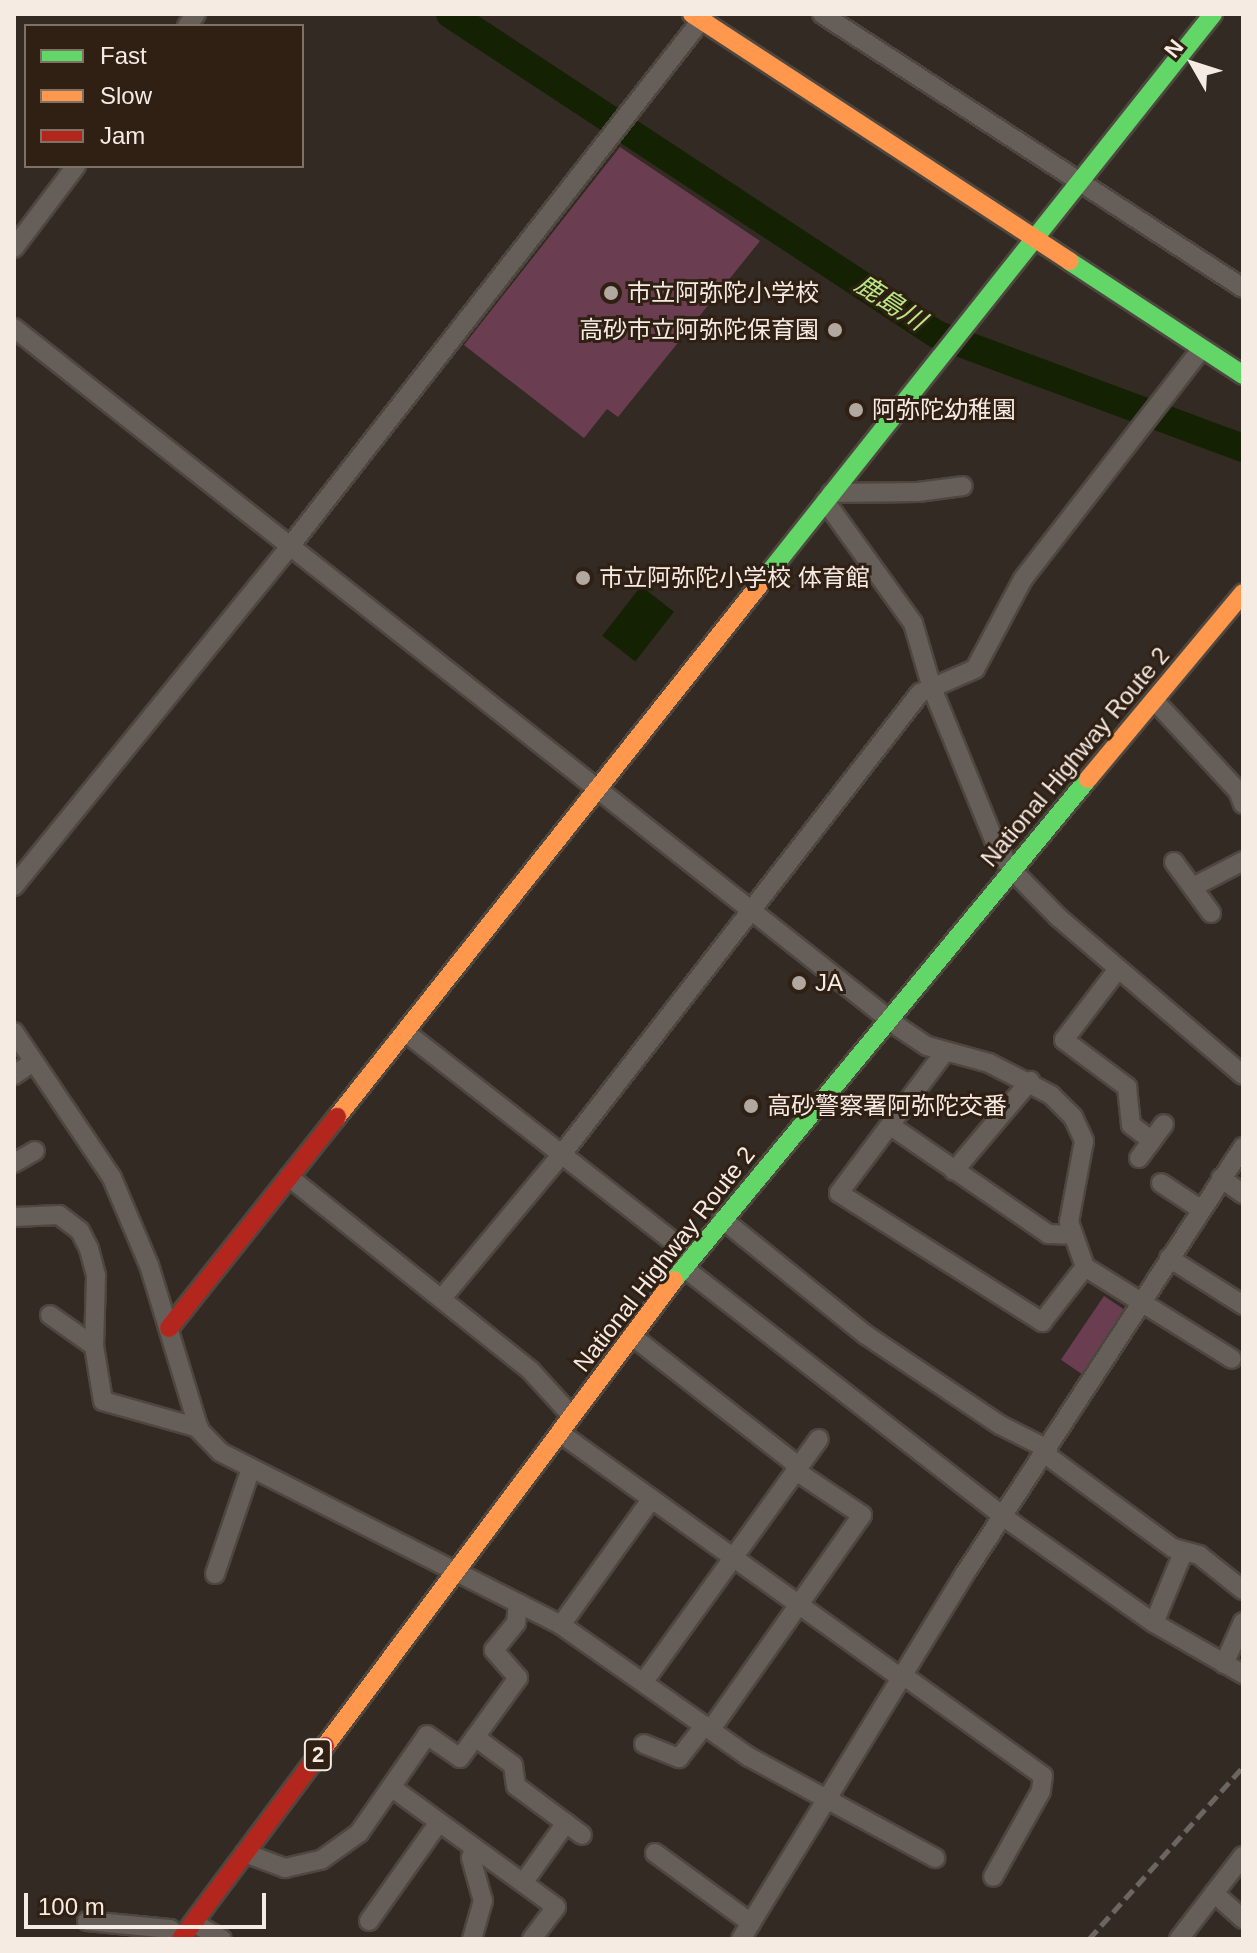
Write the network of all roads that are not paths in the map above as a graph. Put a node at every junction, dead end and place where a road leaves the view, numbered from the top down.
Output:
1 (822, 14) edge
2 (1213, 14) edge
3 (700, 16) edge
4 (74, 168) edge
5 (1077, 183) junction
6 (1038, 237) junction
7 (14, 248) edge
8 (1243, 288) edge
9 (14, 328) edge
10 (1202, 348) junction
11 (1243, 375) edge
12 (963, 486) dead end
13 (828, 497) junction
14 (291, 545) junction
15 (1243, 593) edge
16 (932, 688) junction
17 (1154, 700) junction
18 (598, 790) junction
19 (1241, 794) edge
20 (1243, 861) edge
21 (1174, 862) dead end
22 (1011, 869) junction
23 (14, 886) edge
24 (1193, 887) junction
25 (753, 911) junction
26 (1211, 913) dead end
27 (1118, 969) junction
28 (890, 1018) junction
29 (14, 1032) edge
30 (405, 1032) junction
31 (944, 1053) junction
32 (33, 1062) junction
33 (14, 1075) edge
34 (1243, 1075) edge
35 (1030, 1081) junction
36 (1164, 1124) dead end
37 (891, 1126) junction
38 (1152, 1141) junction
39 (1243, 1147) edge
40 (35, 1151) dead end
41 (562, 1154) junction
42 (1139, 1158) dead end
43 (14, 1163) edge
44 (954, 1171) junction
45 (289, 1177) junction
46 (1221, 1178) junction
47 (1161, 1183) dead end
48 (1243, 1194) edge
49 (1200, 1209) junction
50 (14, 1217) edge
51 (722, 1219) junction
52 (1072, 1235) junction
53 (1169, 1258) junction
54 (687, 1262) junction
55 (1085, 1267) junction
56 (442, 1298) junction
57 (1141, 1305) junction
58 (1243, 1305) edge
59 (50, 1315) dead end
60 (169, 1328) junction
61 (632, 1336) junction
62 (94, 1346) junction
63 (1232, 1359) dead end
64 (572, 1416) junction
65 (199, 1428) junction
66 (560, 1433) junction
67 (819, 1439) dead end
68 (1046, 1451) junction
69 (251, 1468) junction
70 (798, 1468) junction
71 (650, 1501) junction
72 (1005, 1518) junction
73 (1183, 1553) junction
74 (732, 1559) junction
75 (456, 1572) junction
76 (215, 1574) dead end
77 (1243, 1590) edge
78 (518, 1603) junction
79 (798, 1606) junction
80 (1243, 1622) edge
81 (1154, 1623) junction
82 (561, 1625) junction
83 (1224, 1664) junction
84 (1243, 1674) edge
85 (903, 1678) junction
86 (645, 1680) junction
87 (708, 1727) junction
88 (475, 1737) junction
89 (644, 1744) dead end
90 (391, 1787) junction
91 (830, 1799) junction
92 (439, 1822) junction
93 (566, 1823) junction
94 (582, 1835) dead end
95 (474, 1848) junction
96 (245, 1853) junction
97 (655, 1853) dead end
98 (1243, 1856) edge
99 (935, 1858) dead end
100 (993, 1877) dead end
101 (523, 1883) junction
102 (1214, 1893) junction
103 (1243, 1919) edge
104 (87, 1921) dead end
105 (369, 1921) dead end
106 (194, 1923) junction
107 (747, 1934) edge
108 (182, 1939) edge
109 (222, 1939) edge
110 (472, 1939) edge
111 (532, 1939) edge
112 (1179, 1939) edge

1 - 5 street
2 - 5 main road
3 - 6 main road
3 - 14 street
4 - 7 street
5 - 6 main road
5 - 8 street
6 - 10 main road
6 - 13 main road
9 - 14 street
10 - 11 main road
10 - 16 street
12 - 13 street
13 - 16 street
13 - 18 main road
14 - 18 street
14 - 23 street
15 - 17 main road, National Highway Route 2 / 2
16 - 22 street
16 - 25 street
17 - 19 street
17 - 22 main road, National Highway Route 2 / 2
18 - 25 street
18 - 30 main road
20 - 24 street
21 - 24 street
22 - 27 street
22 - 28 main road, National Highway Route 2 / 2
24 - 26 street
25 - 28 street
25 - 41 street
27 - 34 street
27 - 38 street
28 - 31 street
28 - 51 main road, National Highway Route 2 / 2
29 - 32 street
30 - 41 street
30 - 45 main road
31 - 35 street
31 - 37 street
32 - 33 street
32 - 60 street
35 - 44 street
35 - 52 street
36 - 38 street
37 - 44 street
37 - 55 street
38 - 42 street
39 - 46 street
40 - 43 street
41 - 54 street
41 - 56 street
44 - 52 street
45 - 56 street
45 - 60 main road
46 - 48 street
46 - 49 street
47 - 49 street
49 - 53 street
50 - 62 street
51 - 54 main road, National Highway Route 2 / 2
51 - 68 street
52 - 55 street
53 - 57 street
53 - 58 street
54 - 61 main road, National Highway Route 2 / 2
54 - 72 street
55 - 57 street
56 - 64 street
57 - 63 street
57 - 68 street
59 - 62 street
60 - 65 street
61 - 64 main road, National Highway Route 2 / 2
61 - 70 street
62 - 65 street
64 - 66 main road, National Highway Route 2 / 2
65 - 69 street
66 - 71 street
66 - 75 main road, National Highway Route 2 / 2
67 - 70 street
68 - 72 street
68 - 73 street
69 - 75 street
69 - 76 street
70 - 74 street
70 - 79 street
71 - 74 street
71 - 82 street
72 - 81 street
72 - 85 street
73 - 77 street
73 - 81 street
74 - 79 street
74 - 86 street
75 - 78 street
75 - 96 main road, National Highway Route 2 / 2
78 - 82 street
78 - 88 street
79 - 85 street
79 - 87 street
80 - 83 street
81 - 83 street
82 - 86 street
83 - 84 street
85 - 91 street
85 - 100 street
86 - 87 street
87 - 89 street
87 - 91 street
88 - 90 street
88 - 93 street
90 - 92 street
90 - 96 street
91 - 99 street
91 - 107 street
92 - 95 street
92 - 105 street
93 - 94 street
93 - 101 street
95 - 101 street
95 - 110 street
96 - 106 main road, National Highway Route 2 / 2
97 - 107 street
98 - 102 street
101 - 111 street
102 - 103 street
102 - 112 street
104 - 108 street
106 - 108 main road, National Highway Route 2 / 2
106 - 109 street

